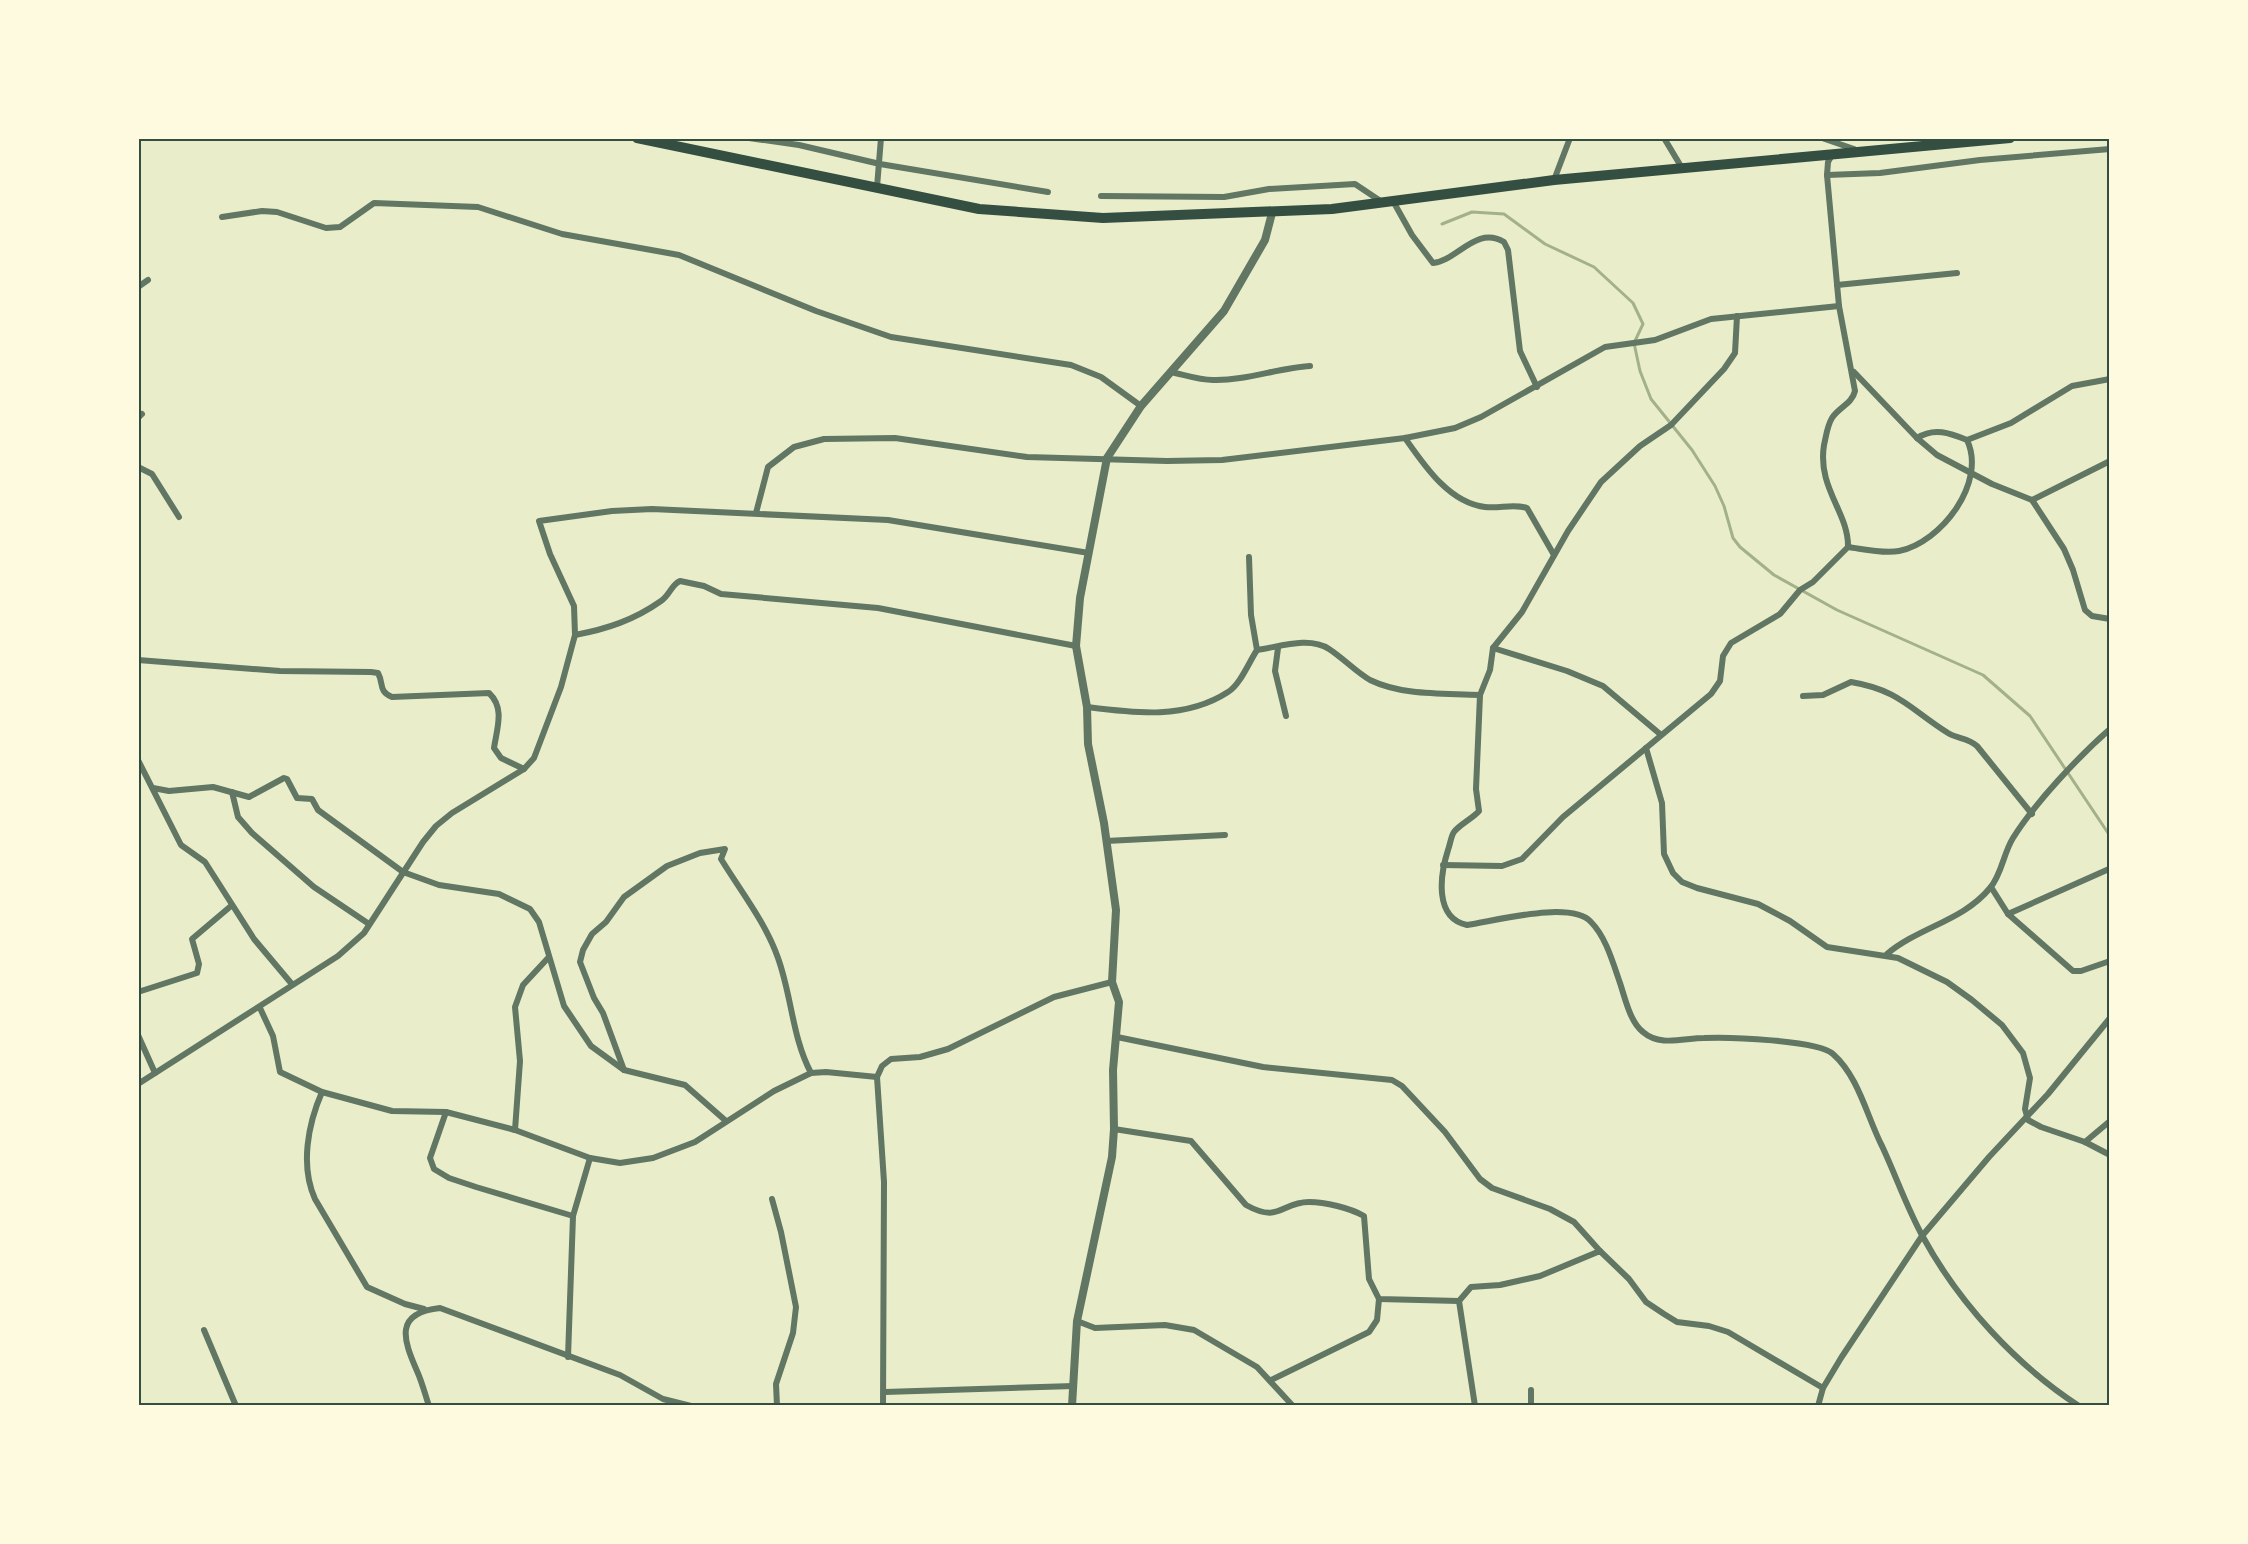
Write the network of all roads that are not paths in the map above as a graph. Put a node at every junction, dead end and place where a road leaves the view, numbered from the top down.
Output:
1 (637, 138) edge
2 (749, 138) edge
3 (881, 138) edge
4 (1570, 138) edge
5 (1664, 138) edge
6 (1822, 138) edge
7 (2010, 138) edge
8 (655, 140) edge
9 (2110, 149) edge
10 (1863, 153) junction
11 (1832, 155) junction
12 (880, 164) junction
13 (1682, 169) junction
14 (1827, 175) junction
15 (1554, 180) junction
16 (877, 187) junction
17 (1048, 192) dead end
18 (1101, 196) dead end
19 (1224, 197) junction
20 (1388, 202) junction
21 (1272, 213) junction
22 (1227, 214) junction
23 (222, 217) dead end
24 (1957, 273) dead end
25 (148, 280) dead end
26 (1837, 285) junction
27 (138, 287) edge
28 (1839, 306) junction
29 (1737, 316) junction
30 (1310, 366) dead end
31 (1171, 372) junction
32 (1854, 372) junction
33 (2110, 379) edge
34 (1537, 387) junction
35 (1141, 406) junction
36 (1405, 438) junction
37 (1917, 438) junction
38 (1967, 440) junction
39 (1107, 458) junction
40 (2110, 461) edge
41 (138, 467) edge
42 (1973, 473) junction
43 (2032, 500) junction
44 (756, 513) junction
45 (179, 517) dead end
46 (1848, 547) junction
47 (1089, 552) junction
48 (1554, 555) junction
49 (1249, 556) dead end
50 (2110, 620) edge
51 (574, 635) junction
52 (1076, 646) junction
53 (1278, 648) junction
54 (1494, 648) junction
55 (1257, 650) junction
56 (138, 660) edge
57 (1480, 695) junction
58 (1803, 696) dead end
59 (1087, 707) junction
60 (1286, 716) dead end
61 (2110, 729) edge
62 (1660, 734) junction
63 (1646, 748) junction
64 (138, 760) edge
65 (524, 770) junction
66 (153, 788) junction
67 (232, 792) junction
68 (2032, 814) junction
69 (1224, 835) dead end
70 (1106, 841) junction
71 (1443, 866) junction
72 (2109, 869) edge
73 (403, 872) junction
74 (1991, 887) junction
75 (231, 906) junction
76 (2008, 914) junction
77 (369, 924) junction
78 (1887, 954) junction
79 (548, 958) junction
80 (2110, 961) edge
81 (1112, 982) junction
82 (291, 983) junction
83 (138, 992) edge
84 (260, 1008) junction
85 (2110, 1018) edge
86 (138, 1035) edge
87 (1117, 1037) junction
88 (624, 1070) junction
89 (155, 1073) junction
90 (811, 1073) junction
91 (877, 1077) junction
92 (138, 1084) edge
93 (322, 1092) junction
94 (446, 1112) junction
95 (2026, 1118) junction
96 (726, 1120) junction
97 (2110, 1121) edge
98 (515, 1130) junction
99 (1114, 1130) junction
100 (2085, 1142) junction
101 (2110, 1155) edge
102 (590, 1158) junction
103 (772, 1199) dead end
104 (573, 1216) junction
105 (1922, 1236) junction
106 (1600, 1251) junction
107 (1379, 1299) junction
108 (1459, 1300) junction
109 (424, 1309) junction
110 (1077, 1321) junction
111 (204, 1330) dead end
112 (568, 1357) junction
113 (1271, 1380) junction
114 (1074, 1386) junction
115 (1823, 1388) junction
116 (1532, 1390) dead end
117 (885, 1392) junction
118 (663, 1402) edge
119 (236, 1406) edge
120 (429, 1406) edge
121 (691, 1406) edge
122 (777, 1406) edge
123 (883, 1406) edge
124 (1072, 1406) edge
125 (1293, 1406) edge
126 (1475, 1406) edge
127 (1531, 1406) edge
128 (1818, 1406) edge
129 (2079, 1406) edge

1 - 8 highway
2 - 12 street
3 - 12 street
4 - 15 street
5 - 13 street
6 - 10 street
7 - 10 highway
8 - 16 highway
9 - 14 street
10 - 11 highway
11 - 13 highway
11 - 14 street
12 - 16 street
12 - 17 street
13 - 15 highway
14 - 26 street
15 - 20 highway
16 - 22 highway
18 - 19 street
19 - 20 street
19 - 22 street
20 - 21 highway
20 - 34 street
21 - 22 highway
21 - 31 street
23 - 35 street
24 - 26 street
25 - 27 street
26 - 28 street
28 - 29 street
28 - 32 street
29 - 34 street
29 - 48 street
30 - 31 street
31 - 35 street
32 - 37 street
32 - 46 street
33 - 38 street
34 - 36 street
35 - 39 street
36 - 39 street
36 - 48 street
37 - 38 street
37 - 42 street
38 - 42 street
39 - 44 street
39 - 47 street
40 - 43 street
41 - 45 street
42 - 43 street
42 - 46 street
43 - 50 street
44 - 47 street
44 - 51 street
46 - 62 street
47 - 52 street
48 - 54 street
49 - 55 street
51 - 52 street
51 - 65 street
52 - 59 street
53 - 55 street
53 - 57 street
53 - 60 street
54 - 57 street
54 - 62 street
55 - 59 street
56 - 65 street
57 - 71 street
58 - 68 street
59 - 70 street
61 - 68 street
62 - 63 street
63 - 71 street
63 - 78 street
64 - 66 street
65 - 73 street
66 - 67 street
66 - 75 street
67 - 73 street
67 - 77 street
68 - 74 street
69 - 70 street
70 - 81 street
71 - 105 street
72 - 76 street
73 - 77 street
73 - 79 street
74 - 76 street
74 - 78 street
75 - 82 street
75 - 83 street
76 - 80 street
77 - 82 street
78 - 95 street
79 - 88 street
79 - 98 street
81 - 87 street
81 - 91 street
82 - 84 street
84 - 89 street
84 - 93 street
85 - 95 street
86 - 89 street
87 - 99 street
87 - 106 street
88 - 90 street
88 - 96 street
89 - 92 street
90 - 91 street
90 - 96 street
91 - 117 street
93 - 94 street
93 - 109 street
94 - 98 street
94 - 104 street
95 - 100 street
95 - 105 street
96 - 102 street
97 - 100 street
98 - 102 street
99 - 107 street
99 - 110 street
100 - 101 street
102 - 104 street
103 - 122 street
104 - 112 street
105 - 115 street
105 - 129 street
106 - 108 street
106 - 115 street
107 - 108 street
107 - 113 street
108 - 126 street
109 - 112 street
109 - 120 street
110 - 113 street
110 - 114 street
111 - 119 street
112 - 118 street
113 - 125 street
114 - 117 street
114 - 124 street
115 - 128 street
116 - 127 street
117 - 123 street
118 - 121 street

